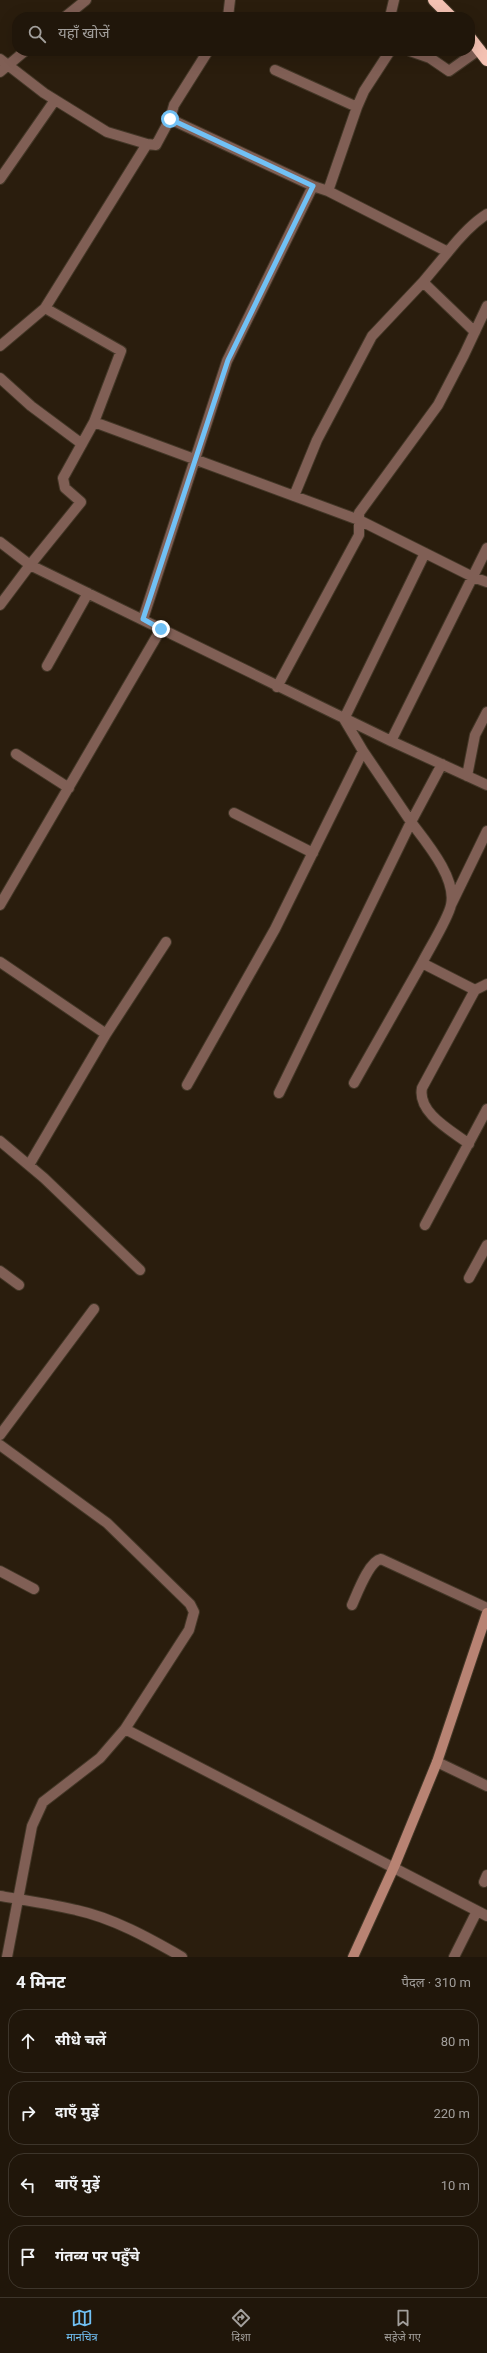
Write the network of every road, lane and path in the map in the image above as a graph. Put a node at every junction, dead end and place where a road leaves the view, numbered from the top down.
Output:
1 (86, 0) edge
2 (230, 0) edge
3 (394, 0) edge
4 (434, 0) edge
5 (72, 12) edge
6 (229, 12) edge
7 (391, 12) edge
8 (446, 12) edge
9 (475, 44) edge
10 (480, 49) junction
11 (475, 53) edge
12 (17, 56) edge
13 (205, 56) edge
14 (387, 56) edge
15 (424, 56) edge
16 (470, 56) edge
17 (487, 60) edge
18 (2, 66) edge
19 (275, 70) dead end
20 (55, 100) junction
21 (357, 107) junction
22 (170, 119) junction
23 (147, 144) junction
24 (0, 179) edge
25 (313, 186) junction
26 (328, 191) junction
27 (487, 214) edge
28 (448, 252) junction
29 (423, 282) junction
30 (45, 308) junction
31 (486, 311) edge
32 (475, 332) junction
33 (0, 346) edge
34 (0, 378) edge
35 (94, 422) junction
36 (82, 444) junction
37 (195, 459) junction
38 (294, 496) junction
39 (359, 520) junction
40 (0, 542) edge
41 (487, 548) edge
42 (425, 553) junction
43 (30, 565) junction
44 (473, 577) junction
45 (487, 582) edge
46 (88, 593) junction
47 (0, 605) edge
48 (143, 619) junction
49 (161, 629) junction
50 (47, 666) dead end
51 (277, 687) junction
52 (487, 712) edge
53 (344, 719) junction
54 (391, 741) junction
55 (363, 751) junction
56 (16, 754) dead end
57 (442, 764) junction
58 (467, 776) junction
59 (487, 785) edge
60 (69, 788) junction
61 (234, 813) dead end
62 (410, 822) junction
63 (487, 831) edge
64 (313, 853) junction
65 (0, 905) edge
66 (451, 905) junction
67 (166, 942) dead end
68 (0, 962) edge
69 (422, 963) junction
70 (487, 984) edge
71 (475, 990) junction
72 (106, 1034) junction
73 (354, 1083) dead end
74 (187, 1085) dead end
75 (279, 1093) dead end
76 (487, 1109) edge
77 (0, 1141) edge
78 (469, 1144) junction
79 (29, 1165) junction
80 (425, 1225) dead end
81 (487, 1245) edge
82 (140, 1270) dead end
83 (0, 1271) edge
84 (469, 1278) dead end
85 (19, 1285) dead end
86 (94, 1309) dead end
87 (0, 1436) edge
88 (0, 1446) edge
89 (0, 1571) edge
90 (34, 1589) dead end
91 (352, 1605) dead end
92 (487, 1608) edge
93 (487, 1613) edge
94 (125, 1729) junction
95 (437, 1762) junction
96 (487, 1786) edge
97 (394, 1867) junction
98 (0, 1896) edge
99 (18, 1899) junction
100 (478, 1910) junction
101 (487, 1916) edge
102 (7, 1957) edge
103 (182, 1957) edge
104 (353, 1957) edge
105 (454, 1957) edge

1 - 5 street
2 - 6 street
3 - 7 street
4 - 8 highway
9 - 10 highway
10 - 11 street
10 - 17 highway
12 - 18 street
13 - 22 street
14 - 21 street
15 - 16 street
18 - 20 street
19 - 21 street
20 - 23 street
20 - 24 street
21 - 26 street
22 - 23 street
22 - 25 street
23 - 30 street
25 - 26 street
25 - 37 street
26 - 28 street
27 - 28 street
28 - 29 street
29 - 32 street
29 - 38 street
30 - 33 street
30 - 35 street
31 - 32 street
32 - 39 street
34 - 36 street
35 - 36 street
35 - 37 street
36 - 43 street
37 - 38 street
37 - 48 street
38 - 39 street
39 - 42 street
39 - 51 street
40 - 43 street
41 - 44 street
42 - 44 street
42 - 53 street
43 - 46 street
43 - 47 street
44 - 45 street
44 - 54 street
46 - 48 street
46 - 50 street
48 - 49 street
49 - 51 street
49 - 60 street
51 - 53 street
52 - 58 street
53 - 54 street
53 - 55 street
54 - 57 street
55 - 62 street
55 - 64 street
56 - 60 street
57 - 58 street
57 - 62 street
58 - 59 street
60 - 65 street
61 - 64 street
62 - 66 street
62 - 75 street
63 - 66 street
64 - 74 street
66 - 69 street
67 - 72 street
68 - 72 street
69 - 71 street
69 - 73 street
70 - 71 street
71 - 78 street
72 - 79 street
76 - 78 street
77 - 79 street
78 - 80 street
79 - 82 street
81 - 84 street
83 - 85 street
86 - 87 street
88 - 94 street
89 - 90 street
91 - 92 street
93 - 95 street
94 - 97 street
94 - 99 street
95 - 96 street
95 - 97 street
97 - 100 street
97 - 104 street
98 - 99 street
99 - 102 street
99 - 103 street
100 - 101 street
100 - 105 street

